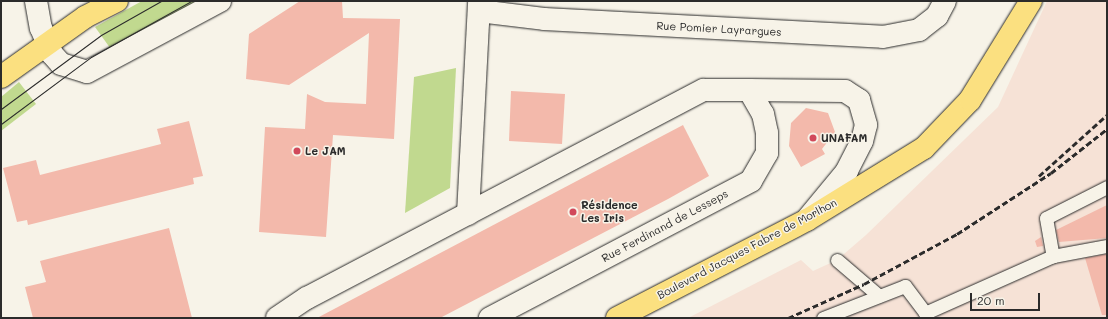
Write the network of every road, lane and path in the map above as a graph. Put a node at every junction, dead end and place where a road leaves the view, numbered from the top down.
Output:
1 (36, 1) edge
2 (116, 1) edge
3 (220, 1) edge
4 (945, 1) edge
5 (1031, 1) edge
6 (479, 6) edge
7 (46, 43) junction
8 (1, 77) edge
9 (748, 90) junction
10 (1107, 187) edge
11 (468, 214) junction
12 (806, 220) junction
13 (1107, 246) edge
14 (1054, 256) junction
15 (838, 260) dead end
16 (879, 296) junction
17 (278, 318) edge
18 (490, 318) edge
19 (617, 318) edge
20 (823, 318) edge

1 - 7 street
2 - 7 main road
3 - 7 street
4 - 6 street, Rue Pomier Layrargues
5 - 12 main road, Boulevard Jacques Fabre de Morlhon
6 - 11 street
7 - 8 main road
9 - 11 street
9 - 12 street
9 - 18 street, Rue Ferdinand de Lesseps
10 - 14 lane
11 - 17 street
12 - 19 main road, Boulevard Jacques Fabre de Morlhon
13 - 14 lane
14 - 16 lane
15 - 16 lane
16 - 20 lane

